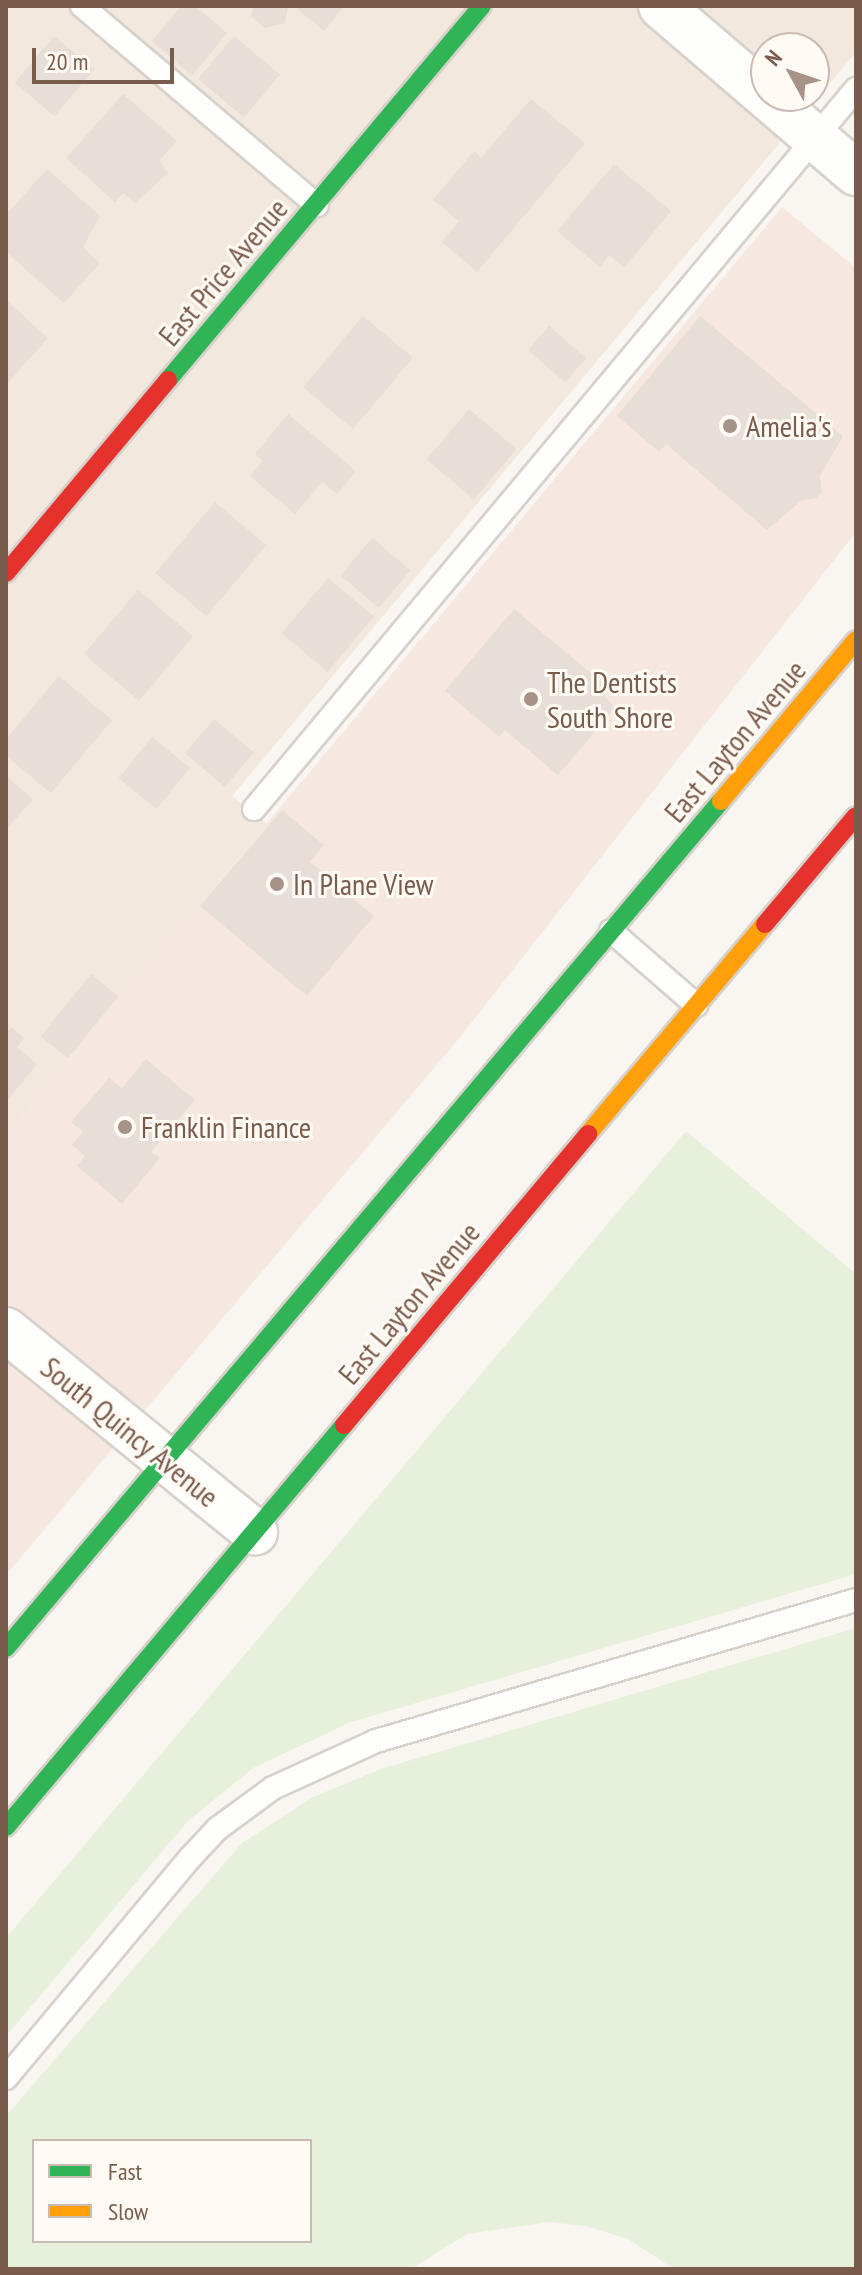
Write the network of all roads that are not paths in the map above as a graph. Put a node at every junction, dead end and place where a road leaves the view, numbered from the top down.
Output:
1 (82, 6) edge
2 (482, 6) edge
3 (661, 6) edge
4 (856, 89) edge
5 (815, 138) junction
6 (856, 173) edge
7 (317, 205) junction
8 (6, 573) edge
9 (856, 641) edge
10 (254, 809) dead end
11 (856, 816) edge
12 (611, 931) junction
13 (696, 1005) junction
14 (6, 1330) edge
15 (163, 1461) junction
16 (255, 1532) junction
17 (856, 1600) edge
18 (6, 1648) edge
19 (6, 1827) edge
20 (6, 2078) edge

1 - 7 lane
2 - 7 main road, East Price Avenue
3 - 5 street
4 - 5 lane
5 - 6 street
5 - 10 lane
7 - 8 main road, East Price Avenue
9 - 12 main road, East Layton Avenue
11 - 13 main road, East Layton Avenue
12 - 13 lane
12 - 15 main road, East Layton Avenue
13 - 16 main road, East Layton Avenue
14 - 15 street, South Quincy Avenue
15 - 16 street, South Quincy Avenue
15 - 18 main road, East Layton Avenue
16 - 19 main road, East Layton Avenue
17 - 20 lane

